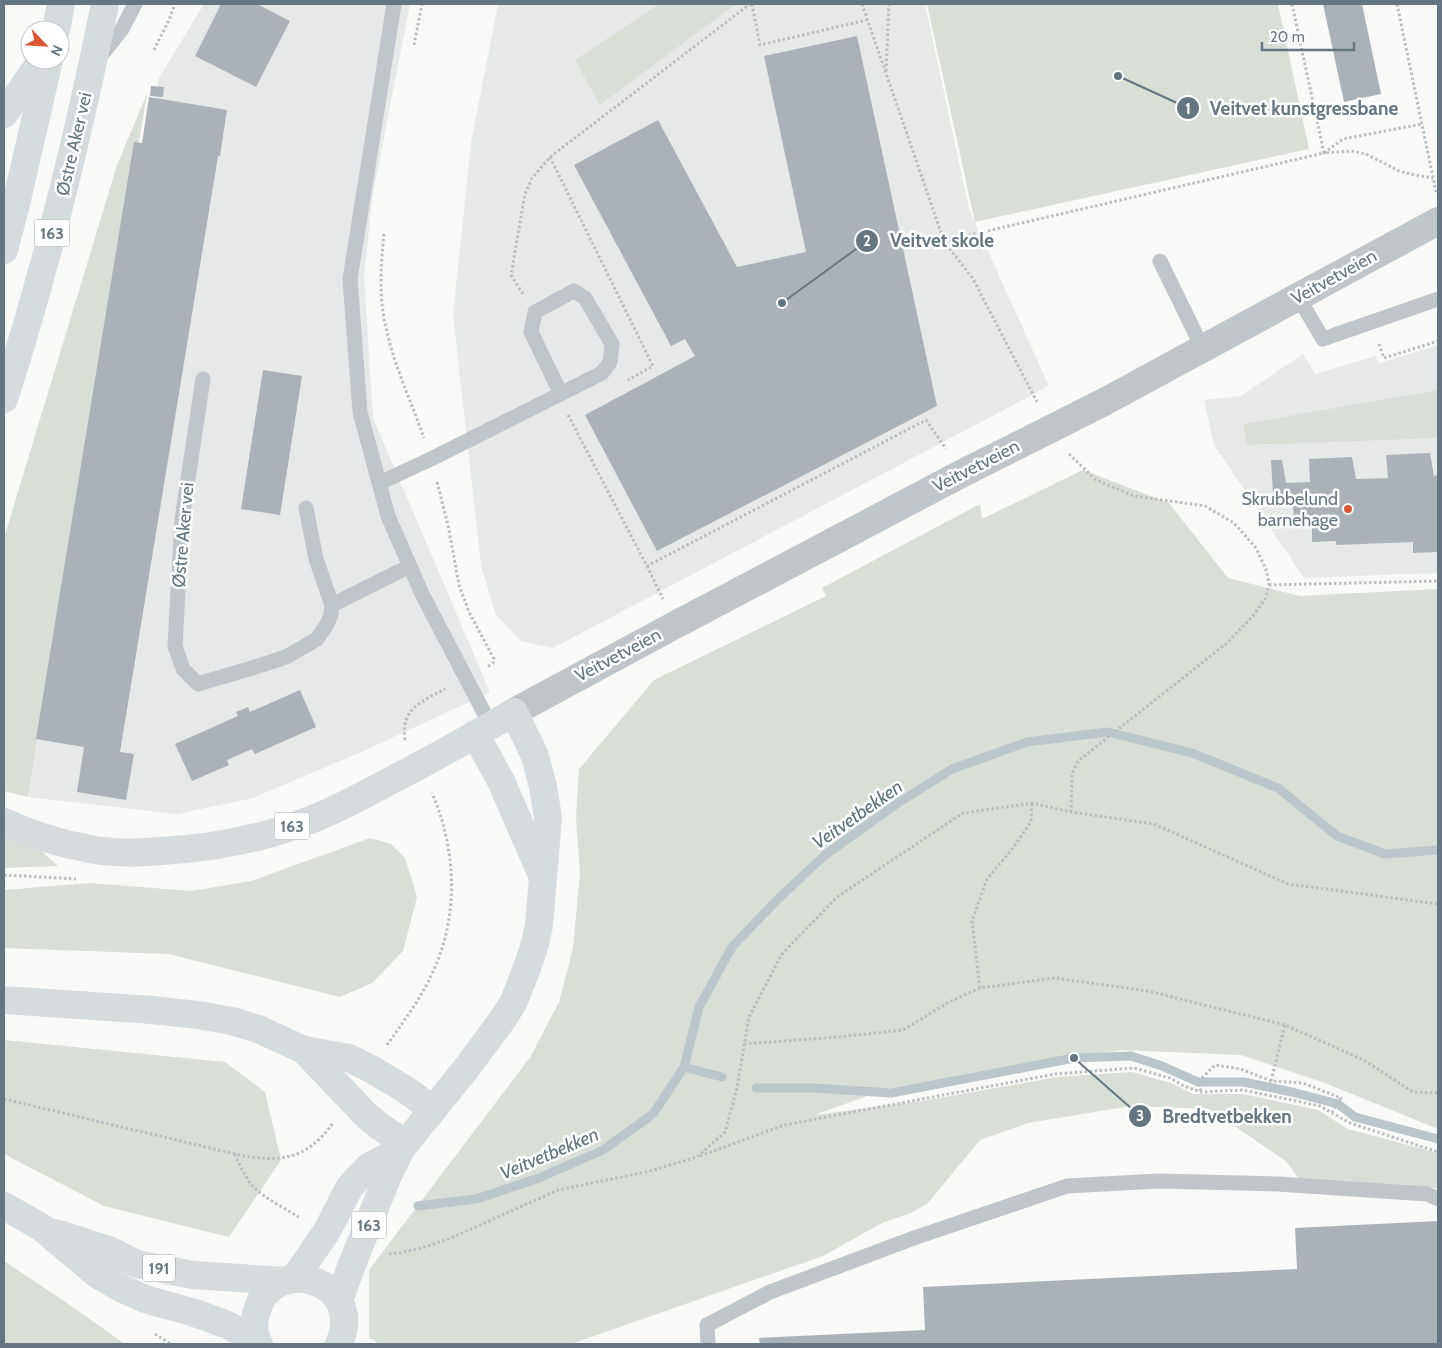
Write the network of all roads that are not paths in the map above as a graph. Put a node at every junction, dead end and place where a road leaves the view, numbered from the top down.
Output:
1 (61, 4) edge
2 (106, 4) edge
3 (135, 4) edge
4 (394, 4) edge
5 (58, 20) edge
6 (93, 64) junction
7 (35, 70) edge
8 (47, 70) edge
9 (4, 114) edge
10 (1438, 220) edge
11 (4, 250) edge
12 (1160, 262) dead end
13 (1298, 297) junction
14 (1438, 299) edge
15 (1203, 349) junction
16 (203, 379) dead end
17 (561, 394) junction
18 (4, 399) edge
19 (379, 483) junction
20 (306, 508) dead end
21 (410, 566) junction
22 (332, 605) junction
23 (514, 712) junction
24 (483, 730) junction
25 (4, 822) edge
26 (542, 875) junction
27 (4, 1000) edge
28 (304, 1050) junction
29 (432, 1109) junction
30 (403, 1146) junction
31 (1438, 1199) edge
32 (4, 1206) edge
33 (41, 1227) junction
34 (289, 1280) junction
35 (339, 1301) junction
36 (258, 1342) edge
37 (339, 1344) edge
38 (708, 1344) edge

1 - 5 highway
2 - 6 highway, Østre Aker vei / 163
3 - 6 lane
4 - 19 lane
6 - 18 highway, Østre Aker vei / 163
7 - 9 highway
8 - 11 highway, 163
10 - 13 street, Veitvetveien
12 - 15 lane
13 - 14 lane
13 - 15 street, Veitvetveien
15 - 23 street, Veitvetveien
16 - 22 lane, Østre Aker vei
17 - 17 lane
17 - 19 lane
19 - 21 lane
20 - 22 lane
21 - 22 lane
21 - 24 lane
23 - 24 highway, 163
23 - 26 highway, 163
24 - 25 highway, 163
24 - 26 highway, 163
26 - 29 highway, 163
27 - 28 highway
28 - 29 highway
28 - 30 highway
29 - 30 highway, 163
30 - 34 highway, 163
30 - 35 highway, 163
31 - 38 lane
32 - 33 highway, 191
33 - 34 highway, 191
33 - 36 highway, 191
34 - 35 highway, 191
34 - 36 highway, 191
35 - 37 highway

